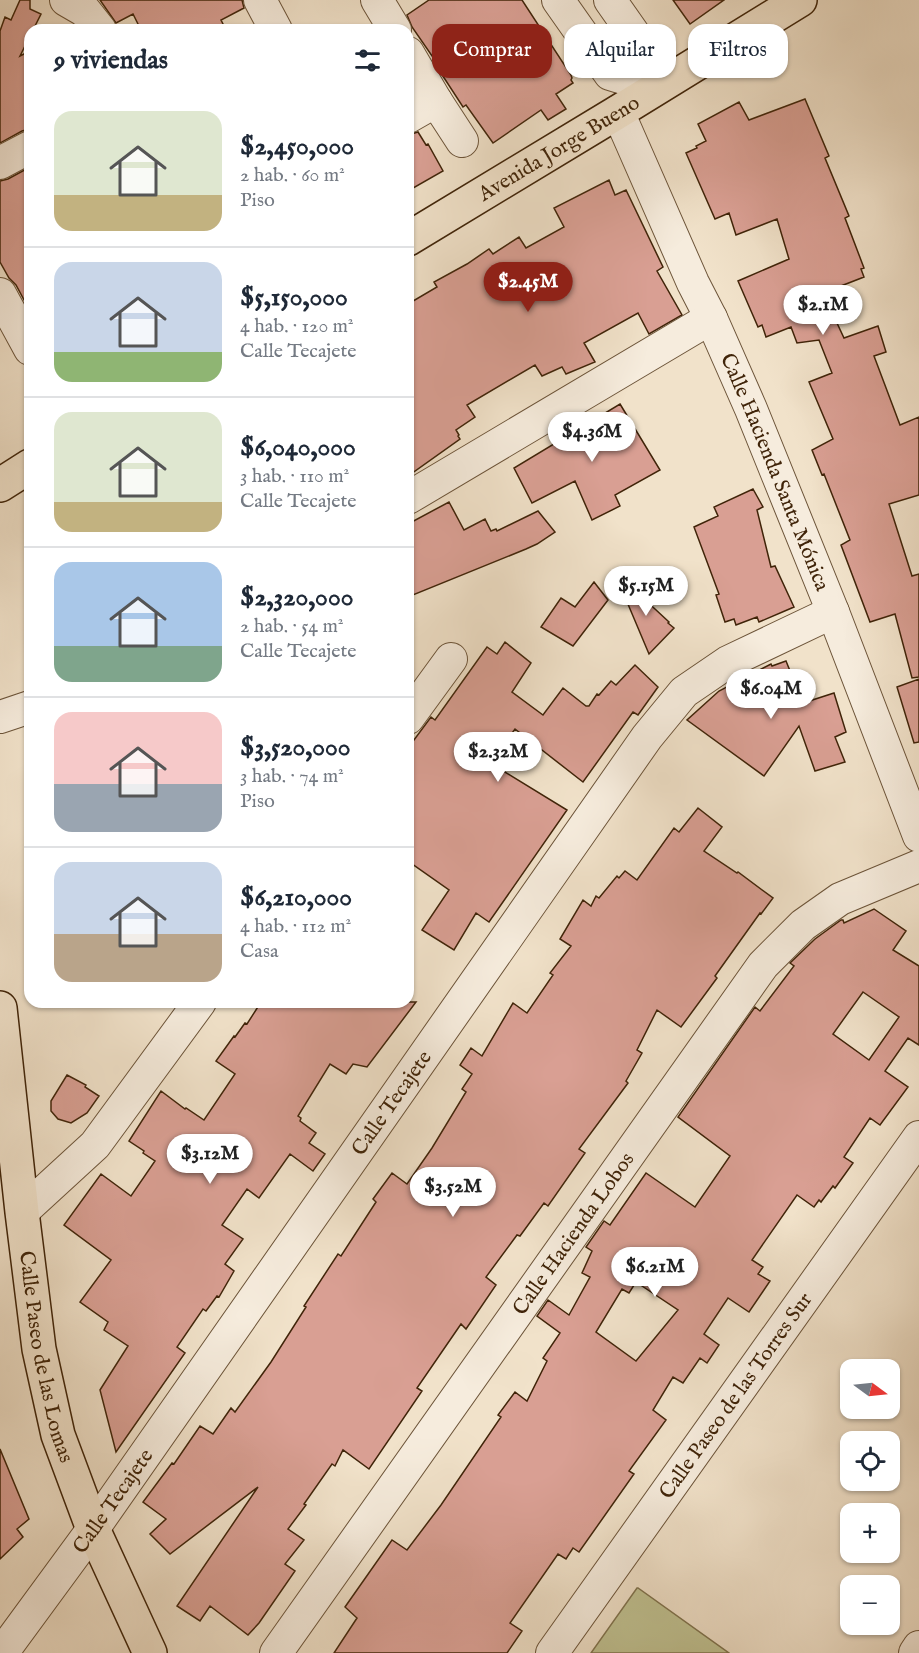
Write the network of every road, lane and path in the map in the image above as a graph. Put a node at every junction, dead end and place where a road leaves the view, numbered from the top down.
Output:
1 (66, 0) edge
2 (260, 0) edge
3 (377, 0) edge
4 (558, 0) edge
5 (610, 0) edge
6 (800, 0) edge
7 (95, 24) edge
8 (273, 24) edge
9 (391, 24) edge
10 (414, 63) edge
11 (436, 101) junction
12 (618, 112) junction
13 (414, 114) edge
14 (462, 141) dead end
15 (24, 150) edge
16 (0, 163) edge
17 (414, 235) edge
18 (0, 294) edge
19 (711, 318) junction
20 (24, 333) edge
21 (414, 494) edge
22 (833, 612) junction
23 (451, 659) dead end
24 (24, 709) edge
25 (414, 710) edge
26 (0, 717) edge
27 (919, 836) edge
28 (919, 866) edge
29 (0, 1008) edge
30 (196, 1008) edge
31 (919, 1137) edge
32 (22, 1212) junction
33 (93, 1529) junction
34 (919, 1647) edge
35 (2, 1653) edge
36 (150, 1653) edge
37 (276, 1653) edge
38 (552, 1653) edge
39 (915, 1653) edge

1 - 7 street
2 - 8 street
3 - 9 street
4 - 5 street
6 - 12 main road, Avenida Jorge Bueno
10 - 11 street
11 - 13 street
11 - 14 street
12 - 17 main road, Avenida Jorge Bueno
12 - 19 street, Calle Hacienda Santa Mónica
15 - 16 street
18 - 20 street
19 - 21 street
19 - 22 street, Calle Hacienda Santa Mónica
22 - 27 street, Calle Hacienda Santa Mónica
22 - 33 street, Calle Tecajete
23 - 25 street
24 - 26 street
28 - 37 street, Calle Hacienda Lobos
29 - 32 main road, Calle Paseo de las Lomas
30 - 32 street
31 - 38 street, Calle Paseo de las Torres Sur
32 - 33 main road, Calle Paseo de las Lomas
33 - 35 street, Calle Tecajete
33 - 36 main road, Calle Paseo de las Lomas
34 - 39 street

